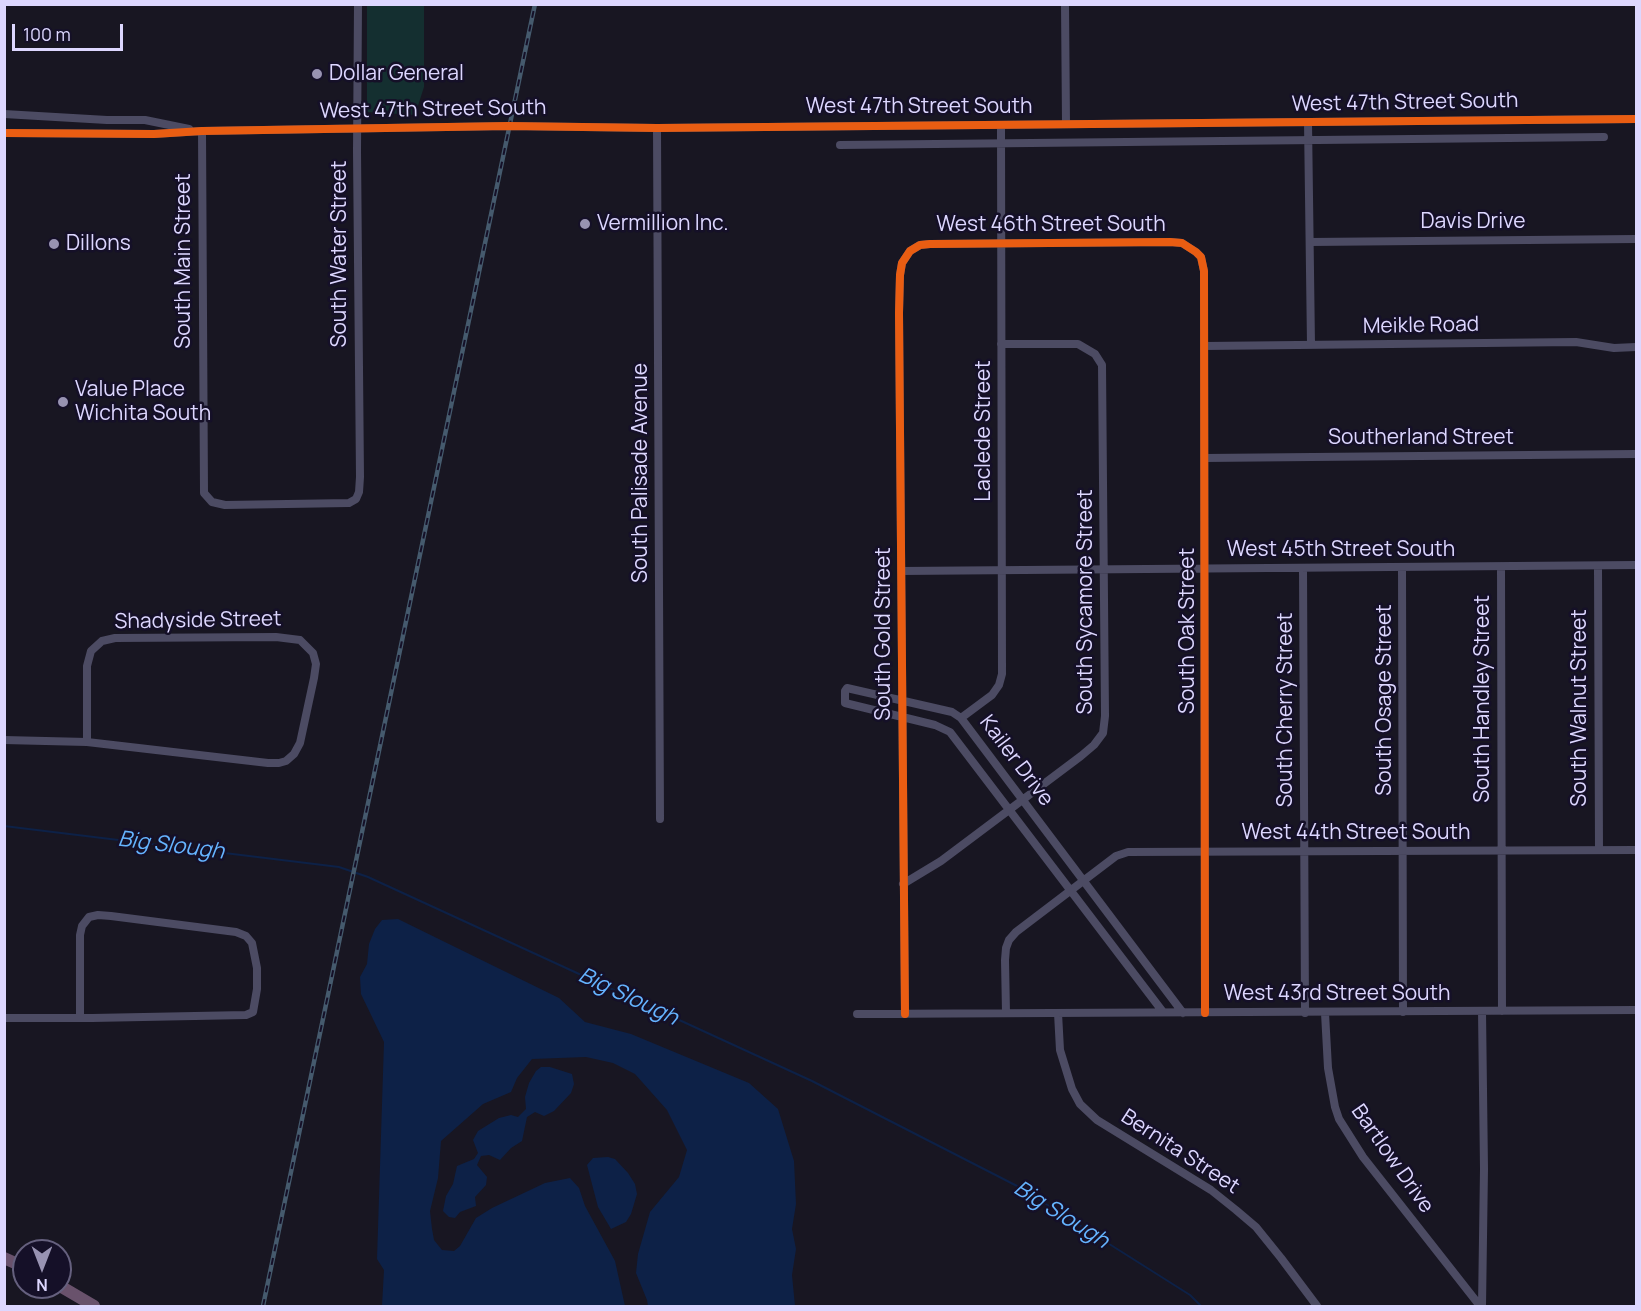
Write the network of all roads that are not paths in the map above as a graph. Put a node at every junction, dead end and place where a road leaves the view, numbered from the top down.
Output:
1 (358, 4) edge
2 (1065, 4) edge
3 (4, 114) edge
4 (1636, 119) edge
5 (1308, 122) junction
6 (1001, 124) junction
7 (1066, 124) junction
8 (358, 128) junction
9 (657, 128) junction
10 (202, 131) junction
11 (4, 133) edge
12 (1604, 137) dead end
13 (1308, 140) junction
14 (1001, 142) junction
15 (840, 144) dead end
16 (1636, 239) edge
17 (1310, 242) junction
18 (1001, 243) junction
19 (1196, 252) joint
20 (906, 255) joint
21 (1001, 344) junction
22 (1311, 345) junction
23 (1205, 346) junction
24 (1636, 347) edge
25 (1636, 454) edge
26 (1206, 458) junction
27 (206, 498) joint
28 (1598, 566) junction
29 (1636, 566) edge
30 (1402, 567) junction
31 (1500, 567) junction
32 (1303, 568) junction
33 (1206, 569) junction
34 (1002, 570) junction
35 (1104, 570) junction
36 (901, 571) junction
37 (902, 701) junction
38 (902, 717) junction
39 (960, 718) junction
40 (4, 740) edge
41 (87, 742) junction
42 (1022, 799) junction
43 (1009, 809) junction
44 (660, 819) dead end
45 (1501, 850) junction
46 (1599, 850) junction
47 (1636, 850) edge
48 (1403, 851) junction
49 (1206, 852) junction
50 (1305, 852) junction
51 (1084, 881) junction
52 (903, 884) junction
53 (1071, 891) junction
54 (1636, 1010) edge
55 (1482, 1011) junction
56 (1502, 1011) junction
57 (1163, 1012) junction
58 (1305, 1012) junction
59 (1325, 1012) junction
60 (1403, 1012) junction
61 (1006, 1013) junction
62 (1058, 1013) junction
63 (1183, 1013) junction
64 (1205, 1013) junction
65 (857, 1014) dead end
66 (905, 1014) junction
67 (4, 1018) edge
68 (80, 1018) junction
69 (72, 1293) edge
70 (94, 1306) edge
71 (1317, 1306) edge
72 (1481, 1306) edge

1 - 8 street, South Water Street
2 - 7 street
3 - 10 street
4 - 5 street, West 47th Street South
5 - 7 street, West 47th Street South
5 - 13 street
6 - 7 street, West 47th Street South
6 - 9 street, West 47th Street South
6 - 14 street, Laclede Street
8 - 9 street, West 47th Street South
8 - 10 street, West 47th Street South
8 - 27 street, South Water Street
9 - 44 street, South Palisade Avenue
10 - 11 street
10 - 27 street, South Main Street
12 - 13 street
13 - 14 street
13 - 17 street
14 - 15 street
14 - 18 street, Laclede Street
16 - 17 street, Davis Drive
17 - 22 street
18 - 19 street, West 46th Street South
18 - 20 street, West 46th Street South
18 - 21 street, Laclede Street
19 - 23 street, South Oak Street
20 - 36 street, South Gold Street
21 - 34 street, Laclede Street
21 - 35 street, South Sycamore Street
22 - 23 street, Meikle Road
22 - 24 street, Meikle Road
23 - 26 street, South Oak Street
25 - 26 street, Southerland Street
26 - 33 street, South Oak Street
28 - 29 street, West 45th Street South
28 - 31 street, West 45th Street South
28 - 46 street, South Walnut Street
30 - 31 street, West 45th Street South
30 - 32 street, West 45th Street South
30 - 48 street, South Osage Street
31 - 45 street, South Handley Street
32 - 33 street, West 45th Street South
32 - 50 street, South Cherry Street
33 - 35 street, West 45th Street South
33 - 49 street, South Oak Street
34 - 35 street, West 45th Street South
34 - 36 street, West 45th Street South
34 - 39 street, Laclede Street
35 - 42 street, South Sycamore Street
36 - 37 street, South Gold Street
37 - 38 street, South Gold Street
37 - 38 street, Kailer Drive
37 - 39 street, Kailer Drive
38 - 43 street, Kailer Drive
38 - 52 street, South Gold Street
39 - 42 street, Kailer Drive
40 - 41 street
41 - 41 street, Shadyside Street
42 - 43 street, South Sycamore Street
42 - 51 street, Kailer Drive
43 - 52 street, South Sycamore Street
43 - 53 street, Kailer Drive
45 - 46 street, West 44th Street South
45 - 48 street, West 44th Street South
45 - 56 street, South Handley Street
46 - 47 street, West 44th Street South
48 - 50 street, West 44th Street South
48 - 60 street, South Osage Street
49 - 50 street, West 44th Street South
49 - 51 street, West 44th Street South
49 - 64 street, South Oak Street
50 - 58 street, South Cherry Street
51 - 53 street
51 - 63 street, Kailer Drive
52 - 66 street, South Gold Street
53 - 57 street, Kailer Drive
53 - 61 street
54 - 56 street, West 43rd Street South
55 - 56 street, West 43rd Street South
55 - 60 street, West 43rd Street South
55 - 72 street
57 - 62 street, West 43rd Street South
57 - 63 street, West 43rd Street South
58 - 59 street, West 43rd Street South
58 - 64 street, West 43rd Street South
59 - 60 street, West 43rd Street South
59 - 72 street, Bartlow Drive
61 - 62 street, West 43rd Street South
61 - 66 street, West 43rd Street South
62 - 71 street, Bernita Street
63 - 64 street, West 43rd Street South
65 - 66 street, West 43rd Street South
67 - 68 street
68 - 68 street
69 - 70 highway

